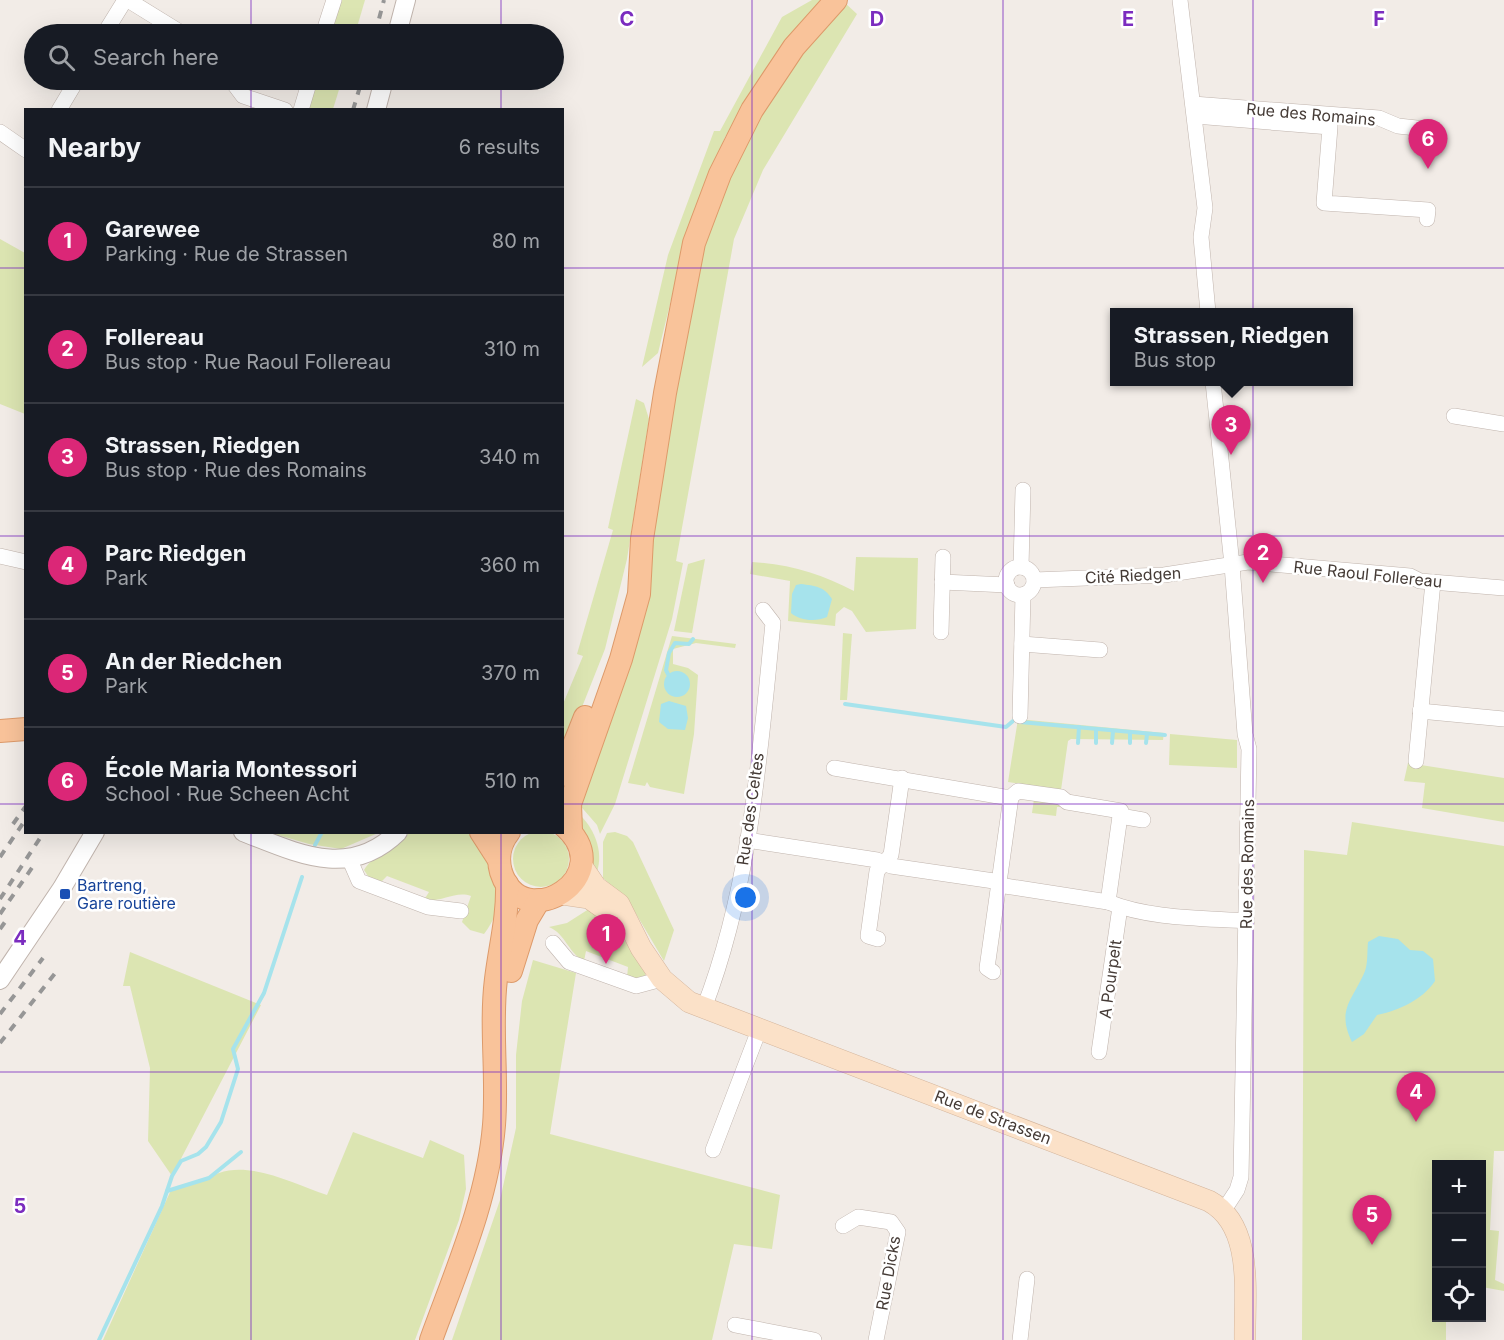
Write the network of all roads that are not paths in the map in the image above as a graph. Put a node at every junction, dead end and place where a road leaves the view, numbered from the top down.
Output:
1 (127, 0) edge
2 (334, 0) edge
3 (406, 0) edge
4 (836, 0) edge
5 (1180, 0) edge
6 (111, 24) edge
7 (167, 24) edge
8 (326, 24) edge
9 (400, 24) edge
10 (71, 90) edge
11 (238, 90) edge
12 (307, 90) edge
13 (381, 90) edge
14 (60, 108) edge
15 (279, 108) edge
16 (302, 108) edge
17 (377, 108) edge
18 (1194, 110) junction
19 (1426, 129) dead end
20 (0, 132) edge
21 (24, 149) edge
22 (1427, 219) dead end
23 (1208, 308) edge
24 (1214, 386) edge
25 (1454, 416) dead end
26 (1504, 424) edge
27 (1023, 490) dead end
28 (642, 539) junction
29 (0, 556) edge
30 (943, 557) dead end
31 (24, 562) edge
32 (1232, 565) junction
33 (1021, 567) junction
34 (1034, 580) junction
35 (942, 582) junction
36 (1433, 582) junction
37 (1007, 585) junction
38 (1504, 588) edge
39 (1023, 595) junction
40 (763, 610) dead end
41 (941, 632) dead end
42 (1022, 644) junction
43 (1100, 650) dead end
44 (1420, 711) junction
45 (1020, 716) dead end
46 (1504, 719) edge
47 (24, 729) edge
48 (0, 731) edge
49 (1416, 761) dead end
50 (834, 768) dead end
51 (564, 770) edge
52 (902, 778) junction
53 (1011, 797) junction
54 (1120, 816) junction
55 (1143, 819) dead end
56 (567, 827) edge
57 (94, 834) edge
58 (249, 834) edge
59 (395, 834) edge
60 (482, 834) edge
61 (508, 834) edge
62 (747, 840) junction
63 (349, 858) junction
64 (499, 860) junction
65 (884, 863) junction
66 (581, 865) junction
67 (507, 884) junction
68 (999, 884) junction
69 (562, 894) junction
70 (539, 900) junction
71 (1114, 904) junction
72 (461, 911) dead end
73 (1247, 921) junction
74 (878, 939) dead end
75 (553, 942) dead end
76 (641, 948) junction
77 (993, 972) dead end
78 (662, 979) junction
79 (0, 980) edge
80 (704, 1008) junction
81 (759, 1030) junction
82 (1099, 1052) dead end
83 (495, 1064) junction
84 (713, 1150) dead end
85 (1224, 1210) junction
86 (843, 1226) dead end
87 (1027, 1279) dead end
88 (735, 1325) dead end
89 (431, 1340) edge
90 (814, 1340) edge
91 (876, 1340) edge
92 (1020, 1340) edge
93 (1245, 1340) edge

1 - 6 street
1 - 7 street
2 - 8 street
3 - 9 street
4 - 28 main road
5 - 18 street
10 - 14 street
11 - 15 street
12 - 16 street
13 - 17 street
18 - 19 street, Rue des Romains
18 - 22 street
18 - 23 street
20 - 21 street
24 - 32 street, Rue des Romains
25 - 26 street
27 - 33 street
28 - 51 main road
28 - 56 main road
29 - 31 street
30 - 35 street
32 - 34 street, Cité Riedgen
32 - 36 street, Rue Raoul Follereau
32 - 73 street, Rue des Romains
33 - 34 street
33 - 37 street
34 - 39 street
35 - 37 street
35 - 41 street
36 - 38 street, Rue Raoul Follereau
36 - 44 street
37 - 39 street
39 - 42 street
40 - 62 street, Rue des Celtes
42 - 43 street
42 - 45 street
44 - 46 street
44 - 49 street
47 - 48 main road
50 - 52 street
52 - 53 street
52 - 65 street
53 - 54 street
53 - 68 street
54 - 55 street
54 - 71 street, A Pourpelt
56 - 66 main road
57 - 79 street
58 - 63 street
59 - 63 street
60 - 64 main road
61 - 64 main road
62 - 65 street
62 - 80 street, Rue des Celtes
63 - 72 street
64 - 67 main road
65 - 68 street
65 - 74 street
66 - 69 main road
66 - 76 main road, Rue de Strassen
67 - 70 main road
67 - 83 main road
68 - 71 street
68 - 77 street
69 - 70 main road
69 - 76 main road, Rue de Strassen
70 - 83 main road
71 - 73 street
71 - 82 street, A Pourpelt
73 - 85 street, Rue des Romains
75 - 78 street
76 - 78 main road, Rue de Strassen
78 - 80 main road, Rue de Strassen
80 - 81 main road, Rue de Strassen
81 - 84 street
81 - 85 main road, Rue de Strassen
83 - 89 main road
85 - 93 main road
86 - 91 street, Rue Dicks
87 - 92 street
88 - 90 street

